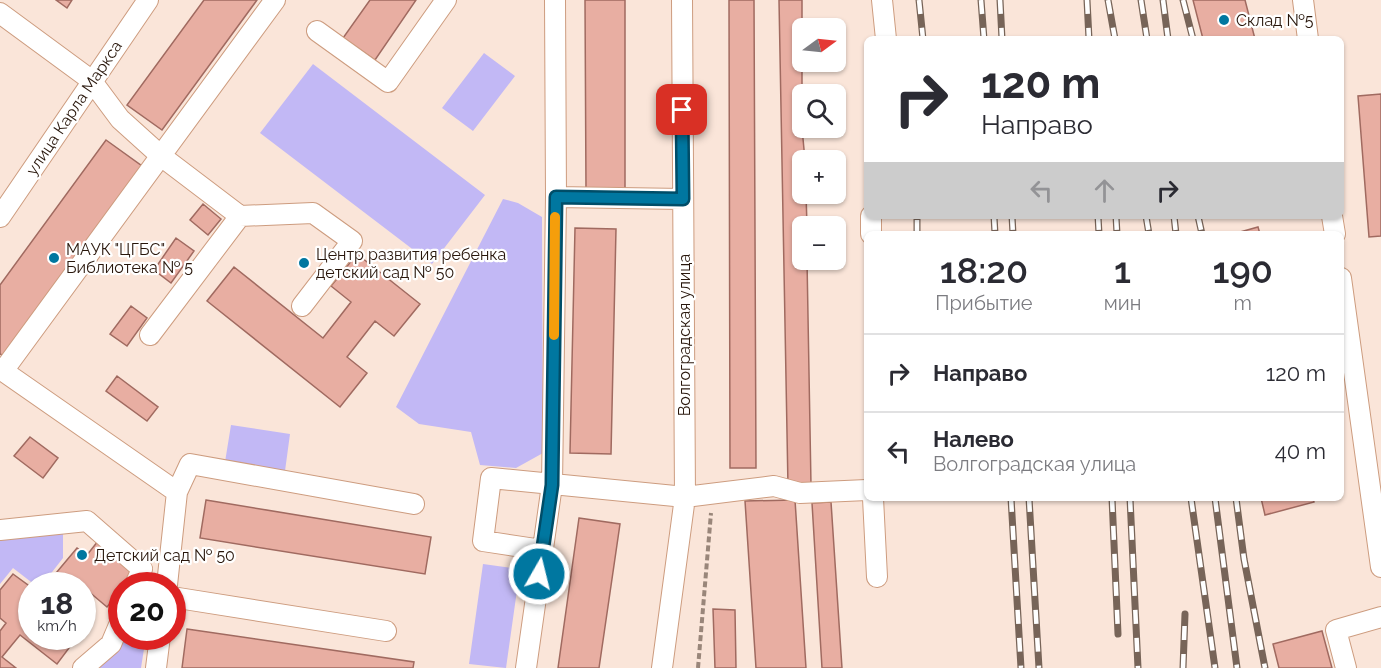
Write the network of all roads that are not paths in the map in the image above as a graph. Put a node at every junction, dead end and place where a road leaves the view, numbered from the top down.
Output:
1 (148, 0) edge
2 (275, 0) edge
3 (446, 0) edge
4 (555, 0) edge
5 (682, 0) edge
6 (882, 0) edge
7 (1303, 0) edge
8 (0, 13) edge
9 (317, 31) dead end
10 (886, 36) edge
11 (1308, 36) edge
12 (91, 80) junction
13 (161, 156) junction
14 (556, 197) junction
15 (683, 199) junction
16 (240, 216) junction
17 (0, 217) edge
18 (1344, 300) edge
19 (302, 306) dead end
20 (150, 335) dead end
21 (1, 371) edge
22 (552, 485) junction
23 (864, 490) edge
24 (177, 492) junction
25 (685, 497) junction
26 (873, 501) edge
27 (414, 504) dead end
28 (0, 530) edge
29 (542, 550) junction
30 (1381, 567) edge
31 (141, 572) edge
32 (168, 572) edge
33 (877, 577) dead end
34 (186, 599) edge
35 (1381, 617) edge
36 (386, 631) dead end
37 (108, 647) edge
38 (158, 650) edge
39 (83, 668) edge
40 (156, 668) edge
41 (526, 668) edge
42 (662, 668) edge
43 (1346, 668) edge

1 - 12 street, улица Карла Маркса
2 - 13 street
3 - 9 street
4 - 14 street
5 - 15 street, Волгоградская улица
6 - 10 street
7 - 11 street
8 - 12 street
12 - 13 street
12 - 17 street, улица Карла Маркса
13 - 16 street
13 - 21 street
14 - 15 street
14 - 22 street
15 - 25 street, Волгоградская улица
16 - 19 street
16 - 20 street
18 - 30 street
21 - 24 street
22 - 25 street
22 - 29 street
22 - 29 street
23 - 25 street
24 - 27 street
24 - 32 street
25 - 42 street, Волгоградская улица
26 - 33 street
28 - 31 street
29 - 41 street
34 - 36 street
35 - 43 street
37 - 39 street
38 - 40 street

